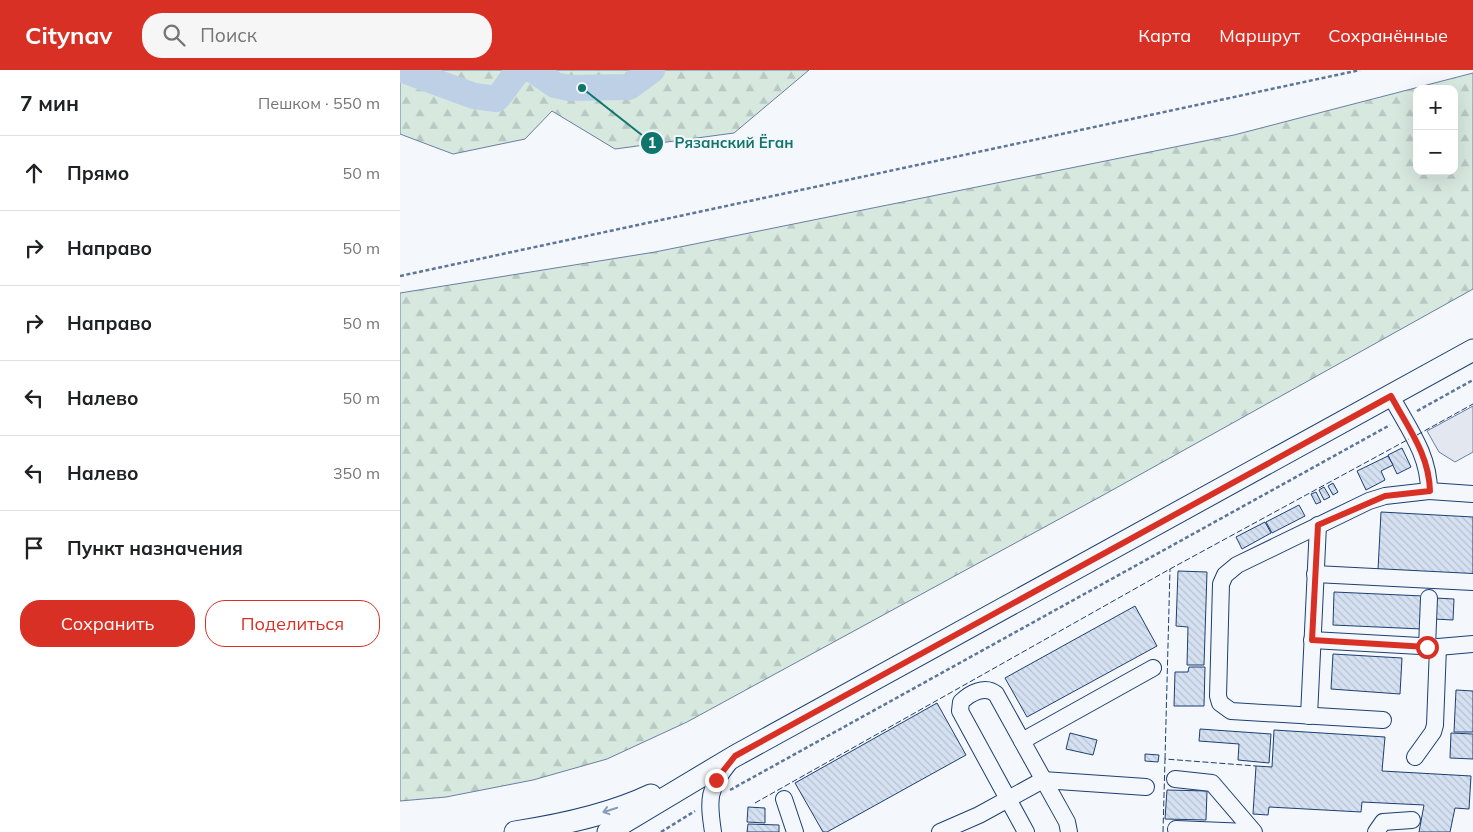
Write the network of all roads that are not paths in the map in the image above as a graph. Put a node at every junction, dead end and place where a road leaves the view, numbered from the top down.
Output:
1 (1473, 350) edge
2 (1391, 396) junction
3 (1430, 491) junction
4 (1473, 494) edge
5 (1318, 525) junction
6 (1315, 574) junction
7 (1473, 582) edge
8 (1429, 598) dead end
9 (1312, 640) junction
10 (1473, 644) edge
11 (1433, 647) junction
12 (1153, 668) dead end
13 (1309, 716) junction
14 (1383, 720) dead end
15 (1022, 741) junction
16 (735, 756) junction
17 (1415, 758) dead end
18 (1175, 779) dead end
19 (1043, 780) junction
20 (1146, 787) dead end
21 (784, 799) dead end
22 (1008, 799) junction
23 (1412, 820) dead end
24 (1176, 829) dead end
25 (515, 832) edge
26 (608, 832) edge
27 (713, 832) edge
28 (795, 832) edge
29 (940, 832) edge
30 (1026, 832) edge
31 (1069, 832) edge
32 (1248, 832) edge
33 (1254, 832) edge
34 (1376, 832) edge

1 - 2 main road
2 - 3 lane
2 - 16 main road
3 - 4 lane
3 - 5 lane
5 - 6 lane
5 - 13 lane
6 - 7 lane
6 - 9 lane
8 - 11 lane
9 - 11 lane
9 - 13 lane
10 - 11 lane
11 - 17 lane
12 - 15 lane
13 - 14 lane
15 - 19 lane
15 - 22 lane
16 -> 25 main road
16 - 26 main road
16 - 27 lane
18 - 33 lane
19 - 20 lane
19 - 22 lane
19 - 31 lane
21 - 28 lane
22 - 29 lane
22 - 30 lane
23 - 34 lane
24 - 32 lane

